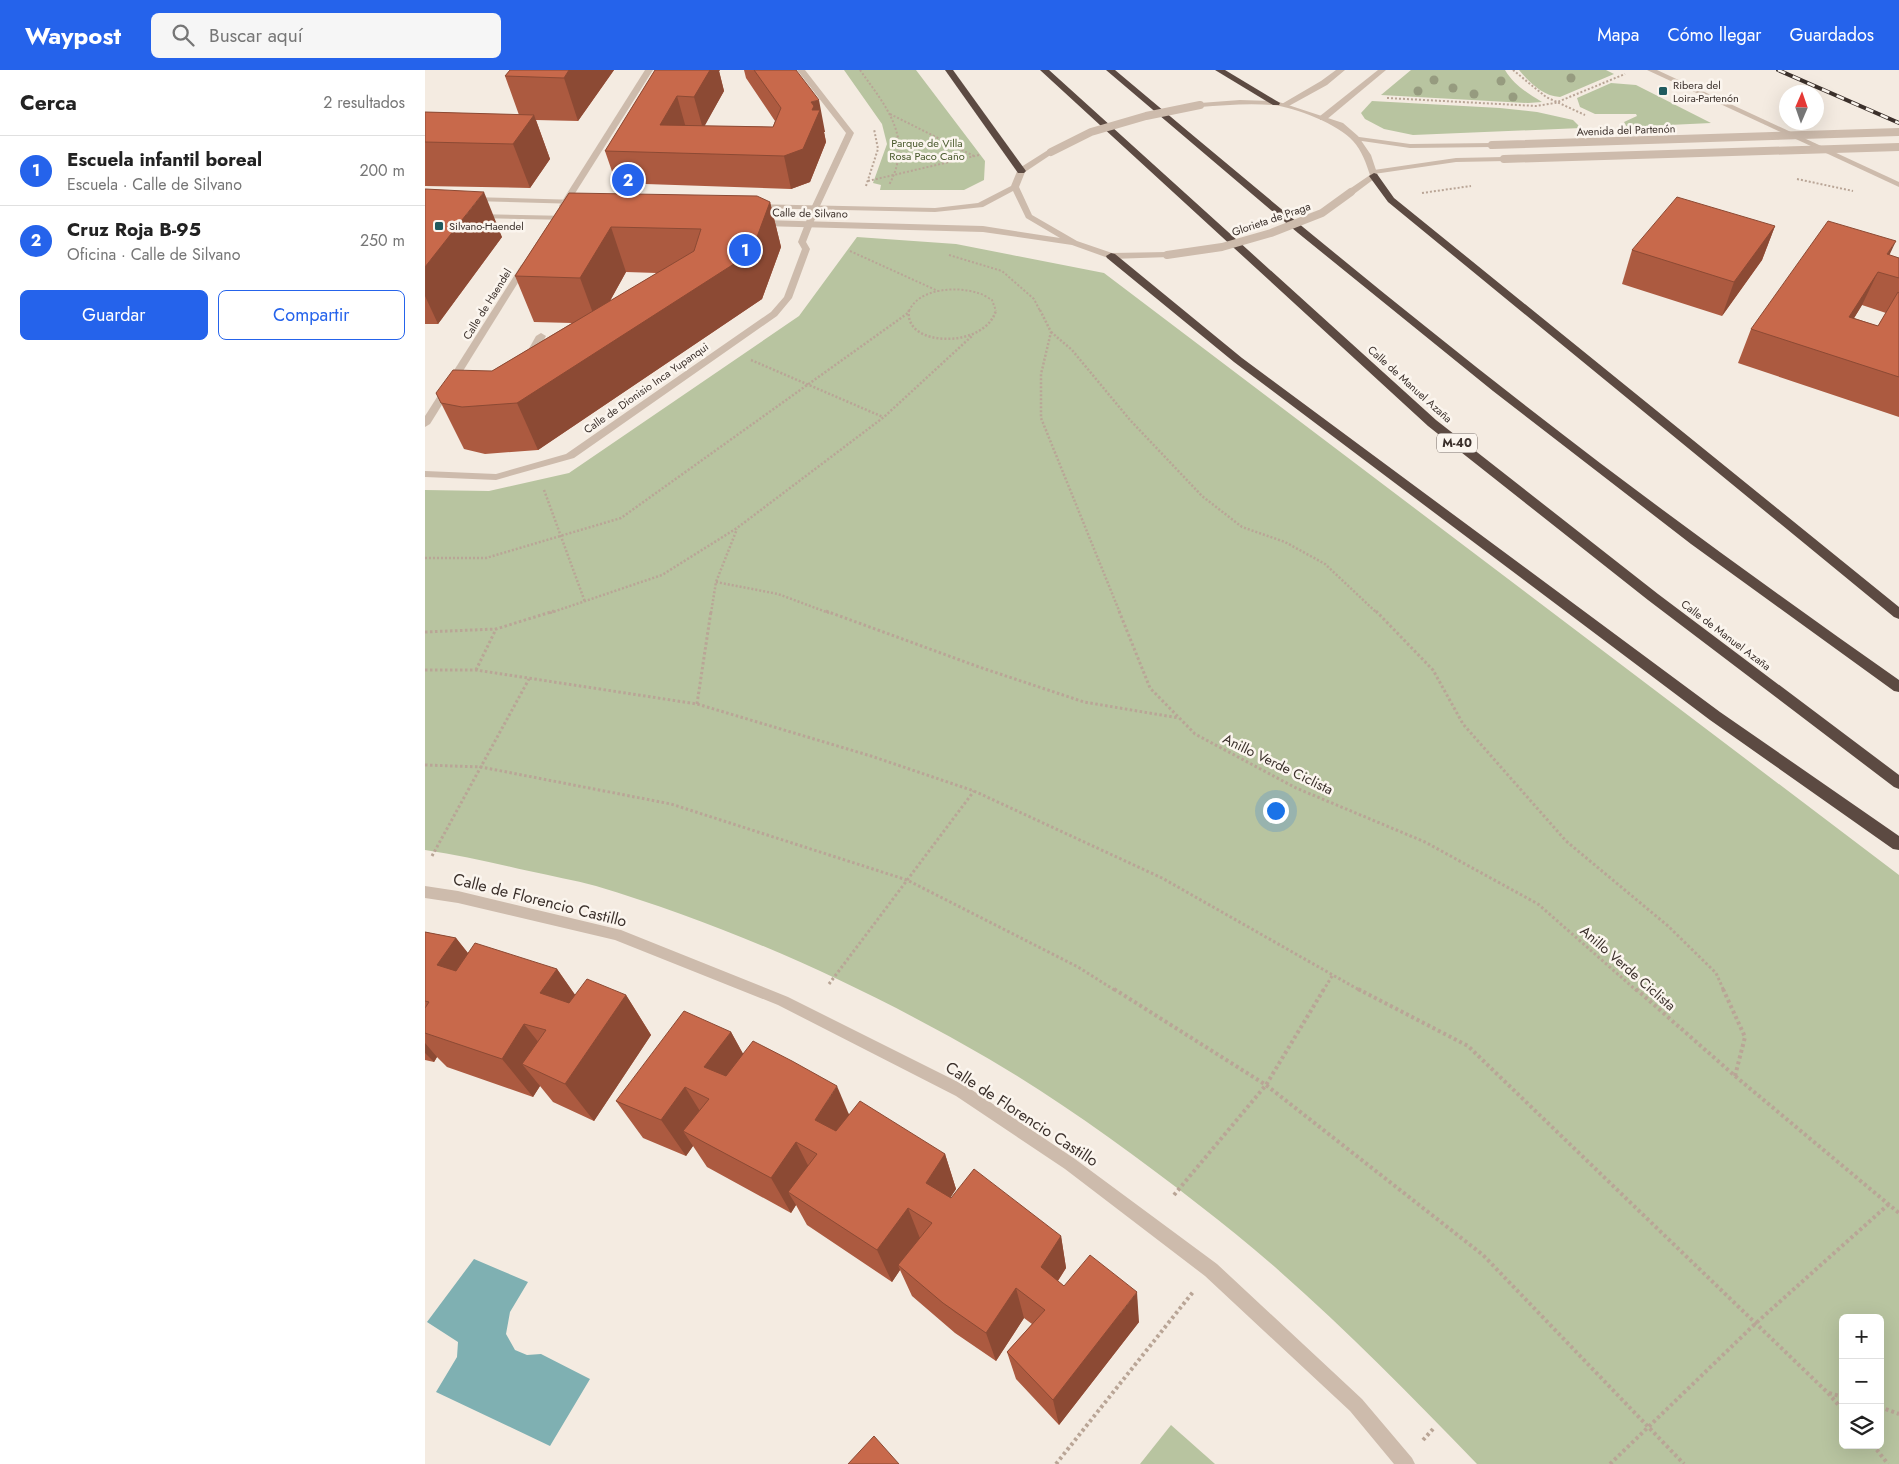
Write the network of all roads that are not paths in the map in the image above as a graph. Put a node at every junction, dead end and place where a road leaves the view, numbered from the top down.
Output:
1 (649, 70) edge
2 (801, 70) edge
3 (949, 70) edge
4 (1044, 70) edge
5 (1110, 70) edge
6 (1219, 70) edge
7 (1341, 70) edge
8 (1382, 70) edge
9 (1651, 70) edge
10 (1280, 104) junction
11 (1323, 118) junction
12 (1899, 132) edge
13 (1355, 138) junction
14 (1899, 146) edge
15 (1021, 171) junction
16 (1374, 174) junction
17 (1899, 185) edge
18 (1015, 187) junction
19 (461, 199) edge
20 (566, 201) junction
21 (590, 202) edge
22 (746, 206) edge
23 (815, 208) junction
24 (465, 216) edge
25 (555, 218) junction
26 (584, 218) edge
27 (748, 223) edge
28 (809, 224) junction
29 (547, 230) edge
30 (1074, 243) junction
31 (1111, 256) junction
32 (528, 260) edge
33 (541, 336) dead end
34 (523, 370) edge
35 (425, 424) edge
36 (425, 474) edge
37 (1899, 614) edge
38 (1899, 687) edge
39 (1899, 783) edge
40 (1899, 844) edge
41 (425, 892) edge
42 (1406, 1464) edge

1 - 20 street
2 - 23 street
3 - 15 highway
4 - 39 highway, Calle de Manuel Azaña / M-40
5 - 38 highway
6 - 10 highway
7 - 10 street
8 - 11 street
9 - 17 street
10 - 11 street
10 - 15 street, bridge
11 - 13 street
12 - 13 street, Avenida del Partenón, bridge
13 - 16 street
14 - 16 street, Avenida del Partenón, bridge
15 - 18 street
16 - 31 street, Glorieta de Praga, bridge
16 - 37 highway
18 - 23 street, Calle de Silvano
18 - 30 street, Glorieta de Praga
19 - 20 street
20 - 21 street
20 - 25 street
22 - 23 street, Calle de Silvano
23 - 28 street
24 - 25 street
25 - 26 street
25 - 29 street
27 - 28 street, Calle de Silvano
28 - 30 street, Calle de Silvano
28 - 36 street, Calle de Dionisio Inca Yupanqui
30 - 31 street, Glorieta de Praga
31 - 40 highway
32 - 35 street, Calle de Haendel
33 - 34 street
41 - 42 street, Calle de Florencio Castillo

